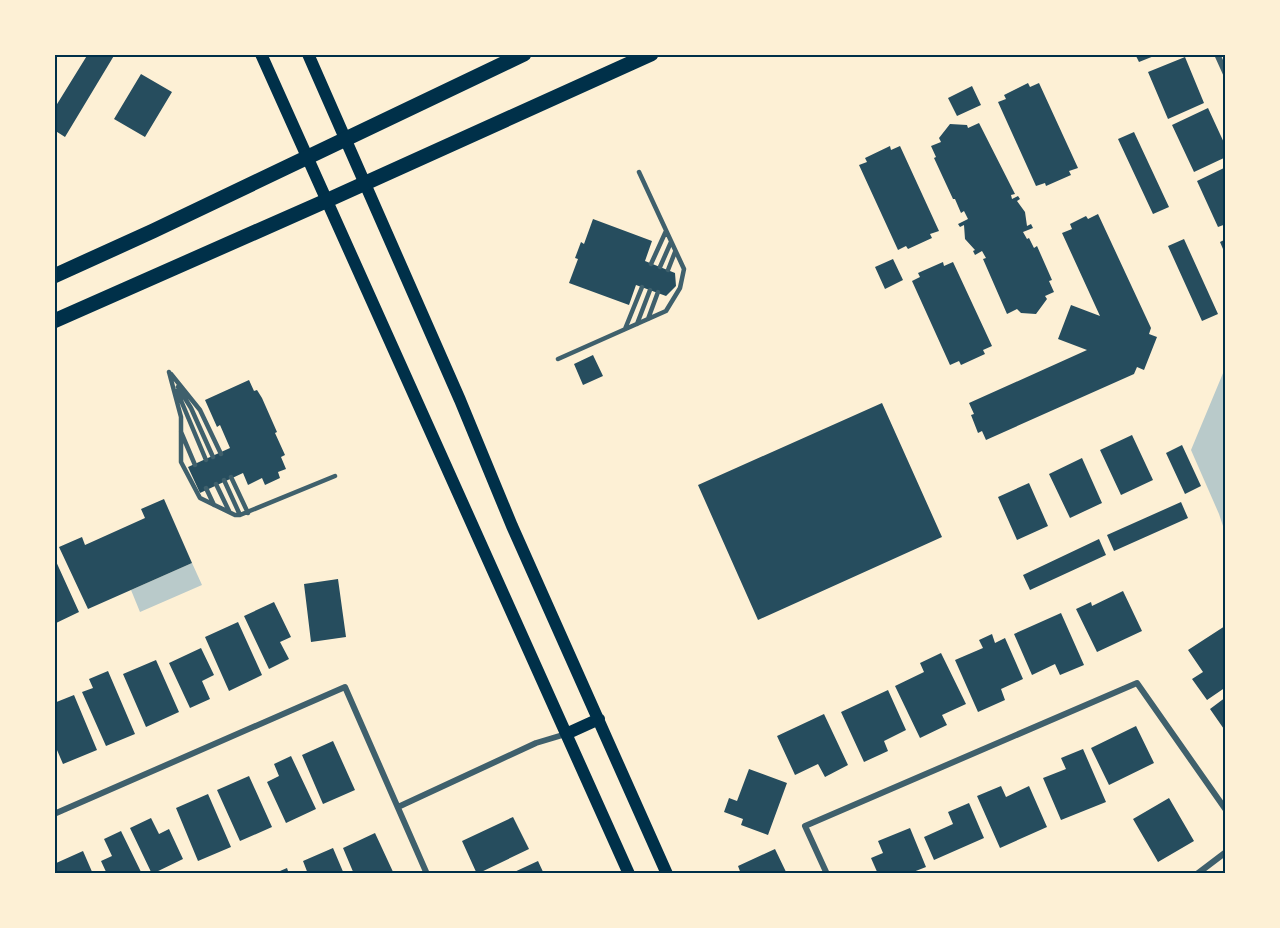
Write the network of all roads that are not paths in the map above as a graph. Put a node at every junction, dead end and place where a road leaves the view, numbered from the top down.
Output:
1 (261, 54) edge
2 (308, 54) edge
3 (524, 54) edge
4 (651, 54) edge
5 (1217, 54) edge
6 (1226, 74) edge
7 (346, 140) junction
8 (308, 157) junction
9 (639, 172) dead end
10 (364, 184) junction
11 (328, 200) junction
12 (666, 231) junction
13 (671, 242) junction
14 (675, 252) junction
15 (651, 264) dead end
16 (660, 267) dead end
17 (668, 270) dead end
18 (54, 276) edge
19 (642, 287) dead end
20 (650, 290) dead end
21 (658, 292) dead end
22 (648, 319) junction
23 (54, 321) edge
24 (637, 324) junction
25 (626, 329) junction
26 (558, 359) dead end
27 (169, 372) junction
28 (180, 430) junction
29 (221, 453) dead end
30 (213, 457) dead end
31 (206, 460) dead end
32 (195, 465) dead end
33 (335, 476) dead end
34 (231, 477) dead end
35 (224, 480) dead end
36 (216, 484) dead end
37 (206, 488) dead end
38 (214, 505) junction
39 (230, 512) junction
40 (248, 513) junction
41 (240, 515) junction
42 (599, 719) junction
43 (566, 734) junction
44 (398, 807) junction
45 (1226, 810) edge
46 (54, 814) edge
47 (1226, 852) edge
48 (427, 874) edge
49 (629, 874) edge
50 (667, 874) edge
51 (827, 874) edge
52 (1197, 874) edge

1 - 8 main road
2 - 7 main road
3 - 7 main road
4 - 10 main road
5 - 6 street
7 - 8 main road
7 - 10 main road
8 - 11 main road
8 - 18 main road
9 - 12 lane
10 - 11 main road
10 - 42 main road
11 - 23 main road
11 - 43 main road
12 - 13 lane
12 - 15 lane
13 - 14 lane
13 - 16 lane
14 - 17 lane
14 - 22 lane
19 - 25 lane
20 - 24 lane
21 - 22 lane
22 - 24 lane
24 - 25 lane
25 - 26 lane
27 - 28 lane
27 - 29 lane
27 - 30 lane
27 - 31 lane
28 - 32 lane
28 - 38 lane
33 - 40 lane
34 - 40 lane
35 - 41 lane
36 - 39 lane
37 - 38 lane
38 - 39 lane
39 - 41 lane
40 - 41 lane
42 - 43 main road
42 - 50 main road
43 - 44 street
43 - 49 main road
44 - 46 street
44 - 48 street
45 - 51 street
47 - 52 street

